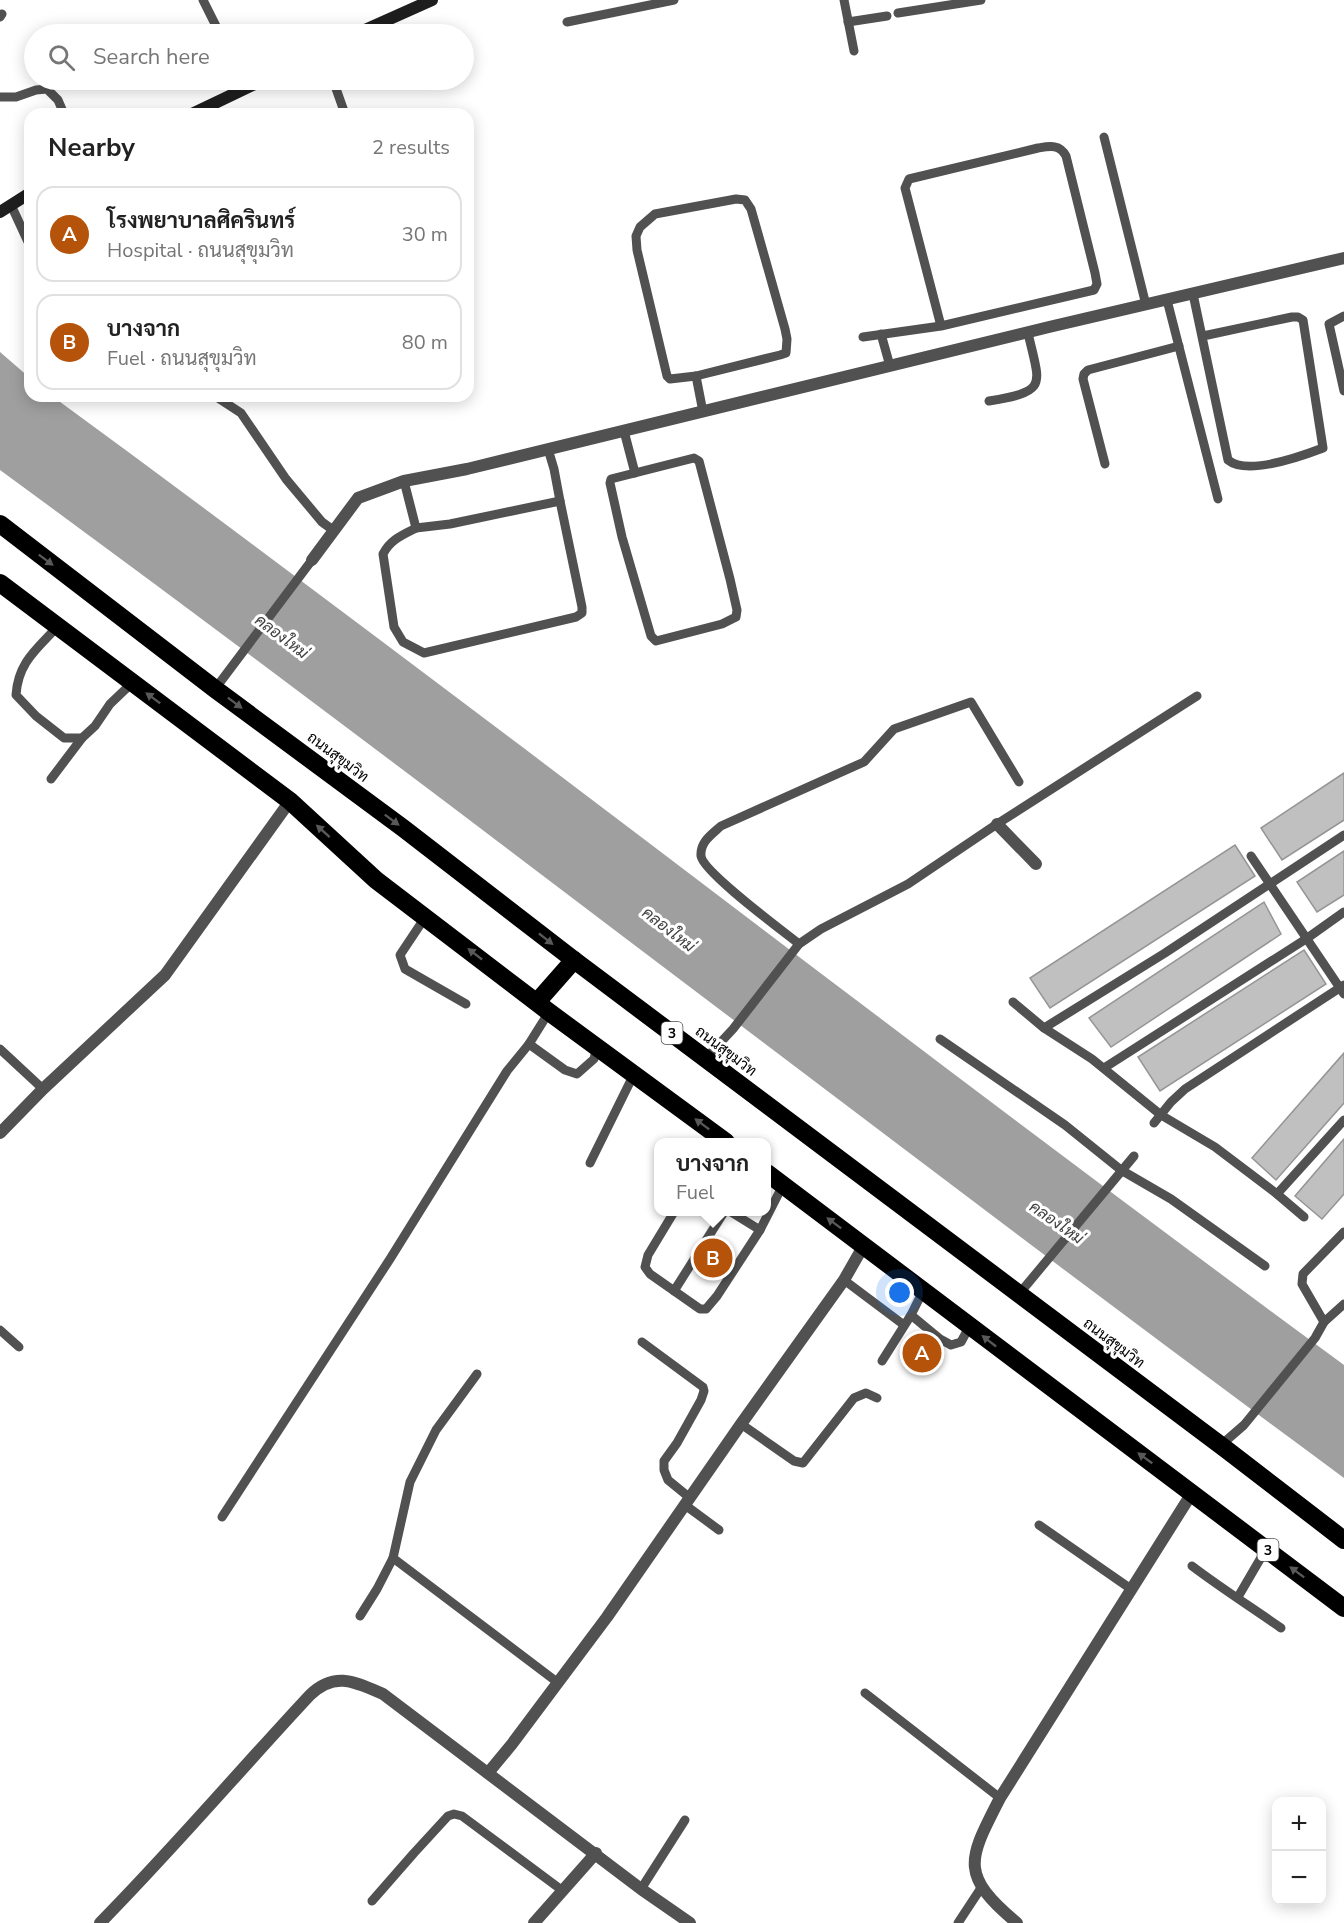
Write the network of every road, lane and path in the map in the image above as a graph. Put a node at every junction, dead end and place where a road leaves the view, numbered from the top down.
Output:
1 (203, 0) edge
2 (432, 0) edge
3 (674, 0) edge
4 (844, 0) edge
5 (981, 0) edge
6 (898, 12) dead end
7 (887, 16) dead end
8 (567, 22) dead end
9 (848, 22) junction
10 (215, 24) edge
11 (378, 24) edge
12 (854, 51) dead end
13 (36, 90) edge
14 (48, 90) edge
15 (236, 90) edge
16 (336, 90) edge
17 (0, 97) edge
18 (61, 108) edge
19 (214, 108) edge
20 (341, 108) edge
21 (1104, 137) dead end
22 (24, 197) edge
23 (5, 209) edge
24 (24, 237) edge
25 (1344, 258) edge
26 (1193, 294) junction
27 (1167, 300) junction
28 (1146, 305) junction
29 (1344, 316) edge
30 (941, 326) junction
31 (1028, 333) junction
32 (881, 334) junction
33 (1203, 336) junction
34 (863, 338) dead end
35 (1179, 346) junction
36 (890, 366) junction
37 (696, 376) junction
38 (1344, 392) edge
39 (989, 401) dead end
40 (228, 402) edge
41 (703, 412) junction
42 (624, 431) junction
43 (548, 449) junction
44 (1105, 464) dead end
45 (635, 472) junction
46 (404, 481) junction
47 (1218, 499) dead end
48 (560, 501) junction
49 (0, 524) edge
50 (416, 528) junction
51 (333, 530) junction
52 (312, 560) joint
53 (0, 583) edge
54 (58, 626) junction
55 (132, 682) junction
56 (215, 688) junction
57 (1197, 696) dead end
58 (82, 738) junction
59 (51, 779) dead end
60 (1019, 782) dead end
61 (290, 801) junction
62 (997, 824) junction
63 (1344, 835) edge
64 (1251, 856) dead end
65 (1036, 864) dead end
66 (1270, 885) junction
67 (1344, 912) edge
68 (426, 916) junction
69 (1306, 939) junction
70 (797, 946) junction
71 (574, 960) junction
72 (1342, 989) edge
73 (1013, 1002) dead end
74 (466, 1004) dead end
75 (543, 1007) junction
76 (1044, 1028) junction
77 (940, 1039) dead end
78 (530, 1044) junction
79 (597, 1046) junction
80 (0, 1049) edge
81 (706, 1058) junction
82 (1104, 1068) junction
83 (634, 1074) junction
84 (43, 1089) junction
85 (1161, 1115) junction
86 (1344, 1120) edge
87 (1154, 1123) dead end
88 (0, 1133) edge
89 (719, 1138) edge
90 (1134, 1156) dead end
91 (590, 1163) dead end
92 (1122, 1170) junction
93 (771, 1176) edge
94 (783, 1185) junction
95 (1277, 1194) junction
96 (771, 1208) edge
97 (672, 1216) edge
98 (721, 1216) edge
99 (737, 1216) edge
100 (766, 1216) edge
101 (1304, 1217) dead end
102 (759, 1230) junction
103 (1344, 1232) edge
104 (864, 1245) junction
105 (1265, 1266) dead end
106 (844, 1280) junction
107 (674, 1291) junction
108 (922, 1291) junction
109 (1019, 1294) junction
110 (1344, 1304) edge
111 (911, 1315) junction
112 (1324, 1322) junction
113 (968, 1324) junction
114 (904, 1325) junction
115 (0, 1330) edge
116 (642, 1342) dead end
117 (20, 1347) dead end
118 (882, 1361) dead end
119 (477, 1374) dead end
120 (878, 1398) dead end
121 (741, 1424) junction
122 (1221, 1445) junction
123 (1192, 1492) junction
124 (688, 1501) junction
125 (222, 1517) dead end
126 (1039, 1525) dead end
127 (719, 1530) dead end
128 (1344, 1540) edge
129 (1266, 1549) junction
130 (393, 1558) junction
131 (1192, 1566) dead end
132 (1131, 1589) junction
133 (1238, 1597) junction
134 (1344, 1608) edge
135 (360, 1616) dead end
136 (1281, 1628) dead end
137 (557, 1682) junction
138 (865, 1693) dead end
139 (488, 1773) junction
140 (1000, 1798) junction
141 (685, 1820) dead end
142 (596, 1853) junction
143 (981, 1888) junction
144 (641, 1889) junction
145 (563, 1891) junction
146 (372, 1900) dead end
147 (100, 1923) edge
148 (534, 1923) edge
149 (690, 1923) edge
150 (958, 1923) edge
151 (1017, 1923) edge

1 - 10 lane
2 - 11 street
3 - 8 lane
4 - 9 lane
5 - 6 lane
7 - 9 lane
9 - 12 lane
13 - 17 lane
14 - 18 lane
15 - 19 street
16 - 20 lane
21 - 28 lane
22 - 23 street
23 - 24 lane
25 - 26 street
26 - 27 street
26 - 33 lane
27 - 28 street
27 - 35 lane
28 - 31 street
29 - 38 lane
30 - 30 lane
30 - 32 lane
31 - 36 street
31 - 39 lane
32 - 34 lane
32 - 36 lane
33 - 33 lane
35 - 44 lane
35 - 47 lane
36 - 41 street
37 - 37 lane
37 - 41 lane
40 - 51 lane
41 - 42 street
42 - 43 street
42 - 45 lane
43 - 46 street
43 - 48 lane
45 - 45 lane
46 - 50 lane
46 - 51 street
48 - 50 lane
48 - 50 lane
49 -> 56 highway, ถนนสุขุมวิท / 3
51 - 52 street
52 - 56 lane
53 - 54 highway
54 - 55 highway
54 - 58 lane
55 - 58 lane
61 -> 55 highway
56 -> 71 highway, ถนนสุขุมวิท / 3
57 - 62 lane
58 - 59 lane
60 - 70 lane
68 -> 61 highway
61 - 84 street
62 - 65 street
62 - 70 lane
63 - 66 lane
64 - 66 lane
66 - 69 lane
66 - 76 lane
67 - 69 lane
68 - 74 lane
75 -> 68 highway
69 - 72 lane
69 - 82 lane
70 - 81 lane
71 - 75 highway
71 - 81 highway, ถนนสุขุมวิท / 3
72 - 85 lane
73 - 76 lane
75 - 78 lane
75 - 79 highway
76 - 82 lane
77 - 92 lane
78 - 79 lane
78 - 125 lane
79 - 83 highway
80 - 84 lane
81 - 109 highway, ถนนสุขุมวิท / 3
82 - 85 lane
89 -> 83 highway
83 - 91 lane
84 - 88 street
85 - 87 lane
85 - 95 lane
86 - 95 lane
90 - 92 lane
92 - 105 lane
92 - 109 lane
93 - 94 highway, 3
94 - 96 lane
104 -> 94 highway, 3
95 - 101 lane
97 - 107 lane
98 - 107 lane
99 - 102 lane
100 - 102 lane
102 - 107 lane
103 - 112 lane
104 - 106 street
104 - 108 highway, 3
106 - 114 lane
106 - 121 street
108 - 111 lane
108 - 113 highway, 3
109 - 122 highway, ถนนสุขุมวิท / 3
110 - 112 lane
111 - 113 lane
111 - 114 lane
112 - 122 lane
123 -> 113 highway, 3
114 - 118 lane
115 - 117 lane
116 - 124 lane
119 - 130 lane
120 - 121 lane
121 - 124 street
122 - 128 highway, ถนนสุขุมวิท / 3
123 - 129 highway, 3
123 - 132 street
124 - 127 lane
124 - 137 street
126 - 132 lane
129 - 133 lane
134 -> 129 highway, 3
130 - 135 lane
130 - 137 lane
131 - 133 lane
132 - 140 street
133 - 136 lane
137 - 139 street
138 - 140 lane
139 - 142 street
139 - 147 street
140 - 143 street
141 - 144 lane
142 - 144 street
142 - 145 street
143 - 150 lane
143 - 151 street
144 - 149 street
145 - 146 lane
145 - 148 street

